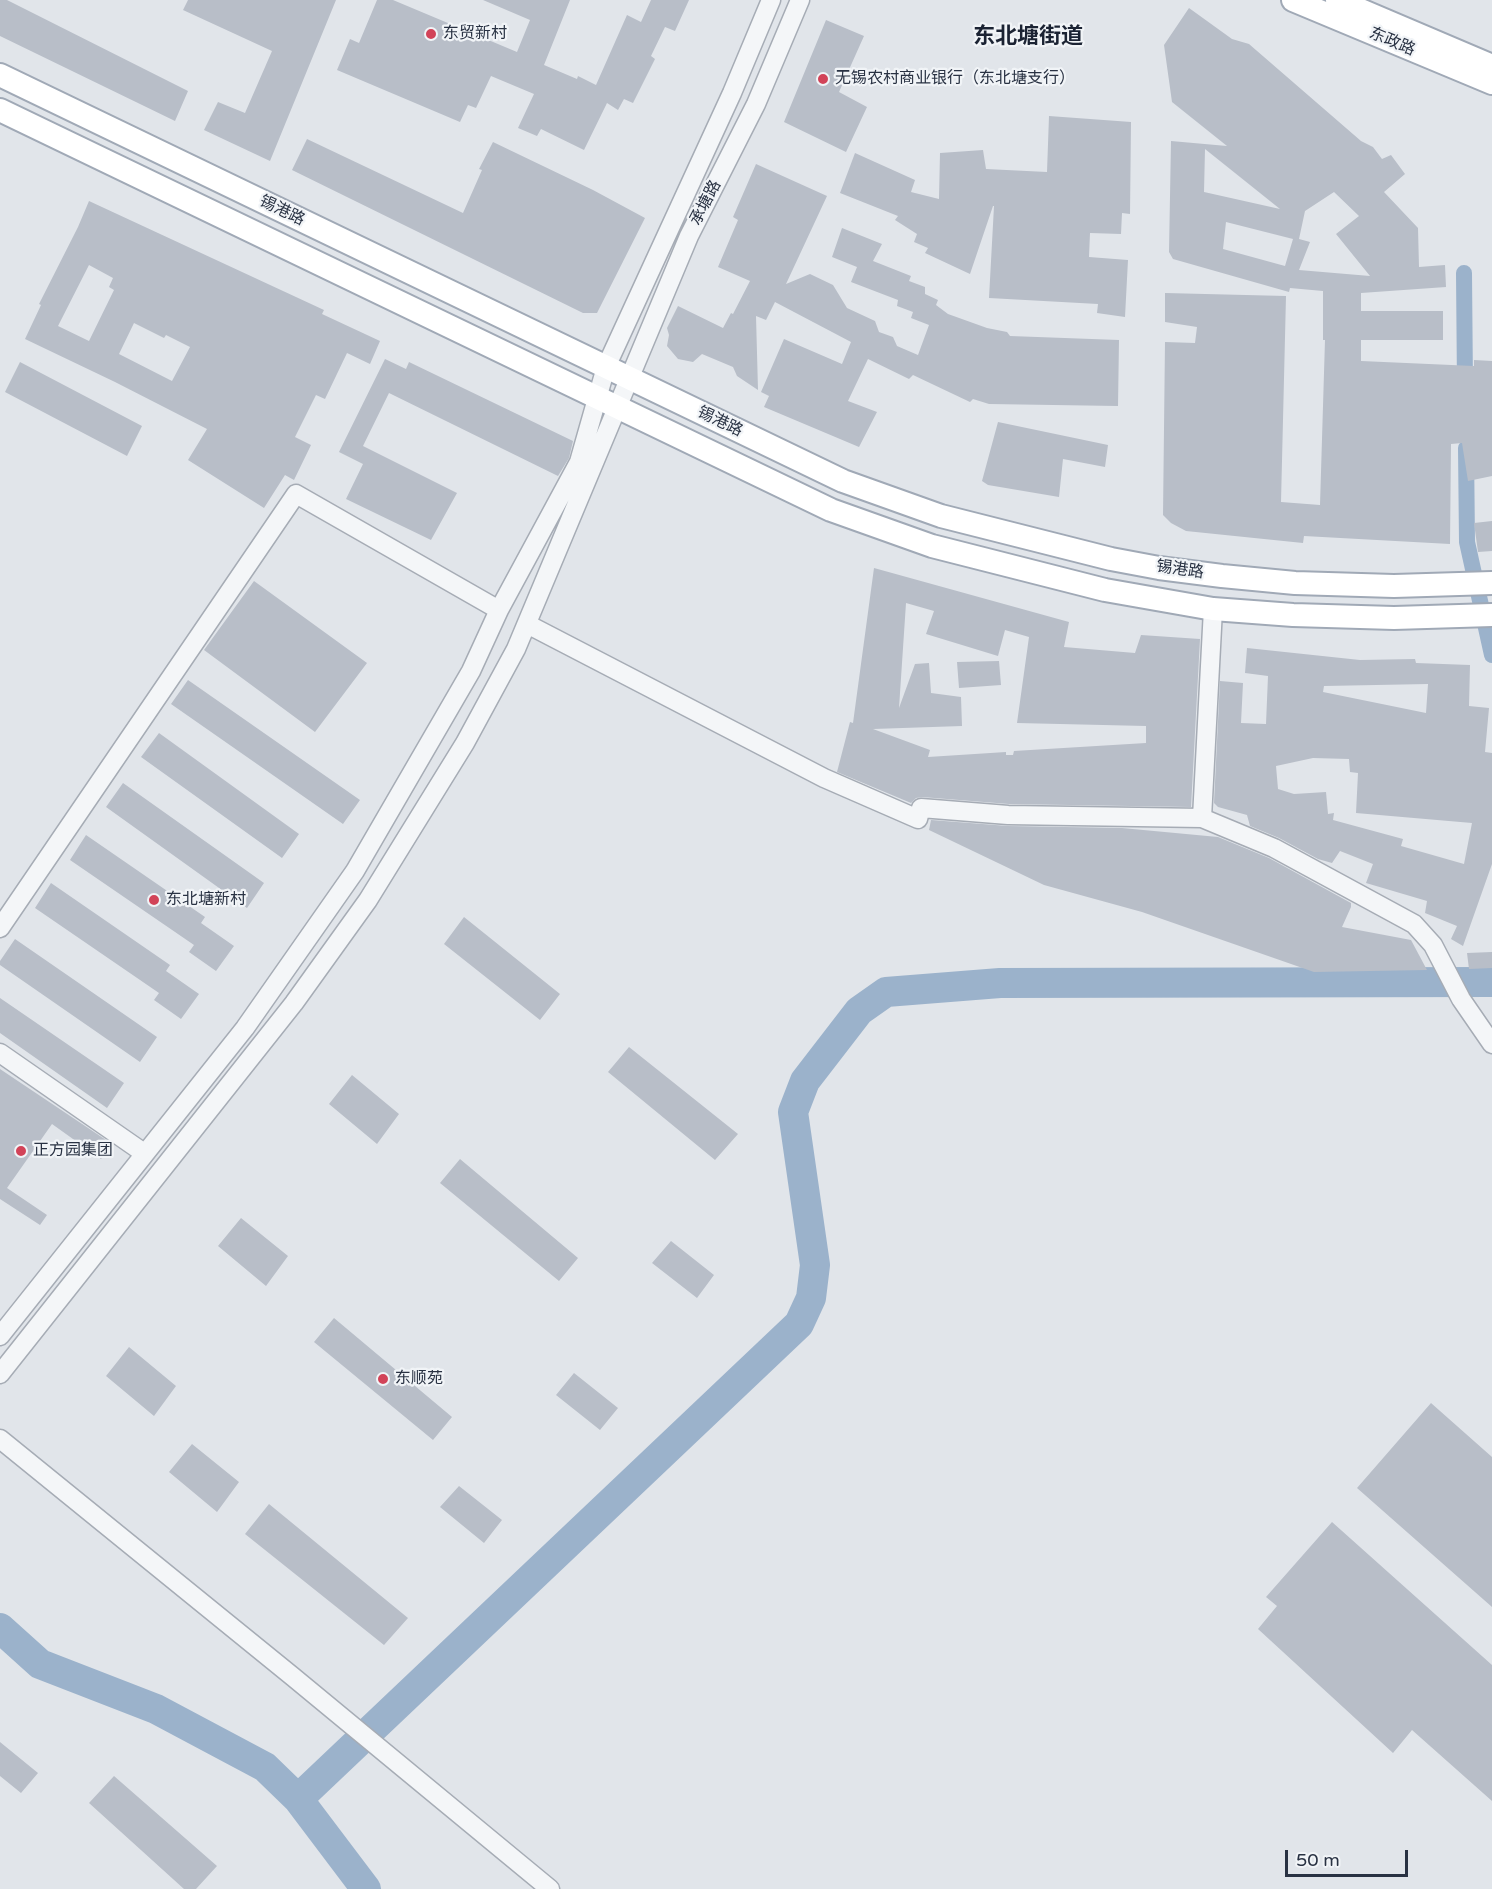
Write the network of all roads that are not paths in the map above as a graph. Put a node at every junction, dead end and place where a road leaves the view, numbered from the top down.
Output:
1 (771, 0) edge
2 (800, 0) edge
3 (1293, 0) edge
4 (1337, 0) edge
5 (1492, 66) edge
6 (0, 75) edge
7 (1492, 83) edge
8 (0, 110) edge
9 (606, 367) junction
10 (629, 378) junction
11 (596, 398) junction
12 (618, 408) junction
13 (1492, 583) edge
14 (1213, 609) junction
15 (499, 610) junction
16 (1492, 615) edge
17 (527, 624) junction
18 (1202, 818) junction
19 (0, 927) edge
20 (1492, 1044) edge
21 (0, 1053) edge
22 (144, 1153) junction
23 (0, 1336) edge
24 (0, 1374) edge
25 (0, 1439) edge
26 (550, 1889) edge

1 - 9 street, 承塘路
2 - 10 street, 承塘路
3 - 7 main road, 东政路
4 - 5 main road, 东政路
6 - 9 main road, 锡港路
8 - 11 main road, 锡港路
9 - 10 main road, 锡港路
9 - 11 street, 承塘路
10 - 12 street, 承塘路
10 - 13 main road, 锡港路
11 - 12 main road, 锡港路
11 - 15 street, 承塘路
12 - 14 main road, 锡港路
12 - 17 street, 承塘路
14 - 16 main road, 锡港路
14 - 18 street
15 - 19 street
15 - 22 street, 承塘路
17 - 18 street
17 - 24 street, 承塘路
18 - 20 street
21 - 22 street
22 - 23 street, 承塘路
25 - 26 street

